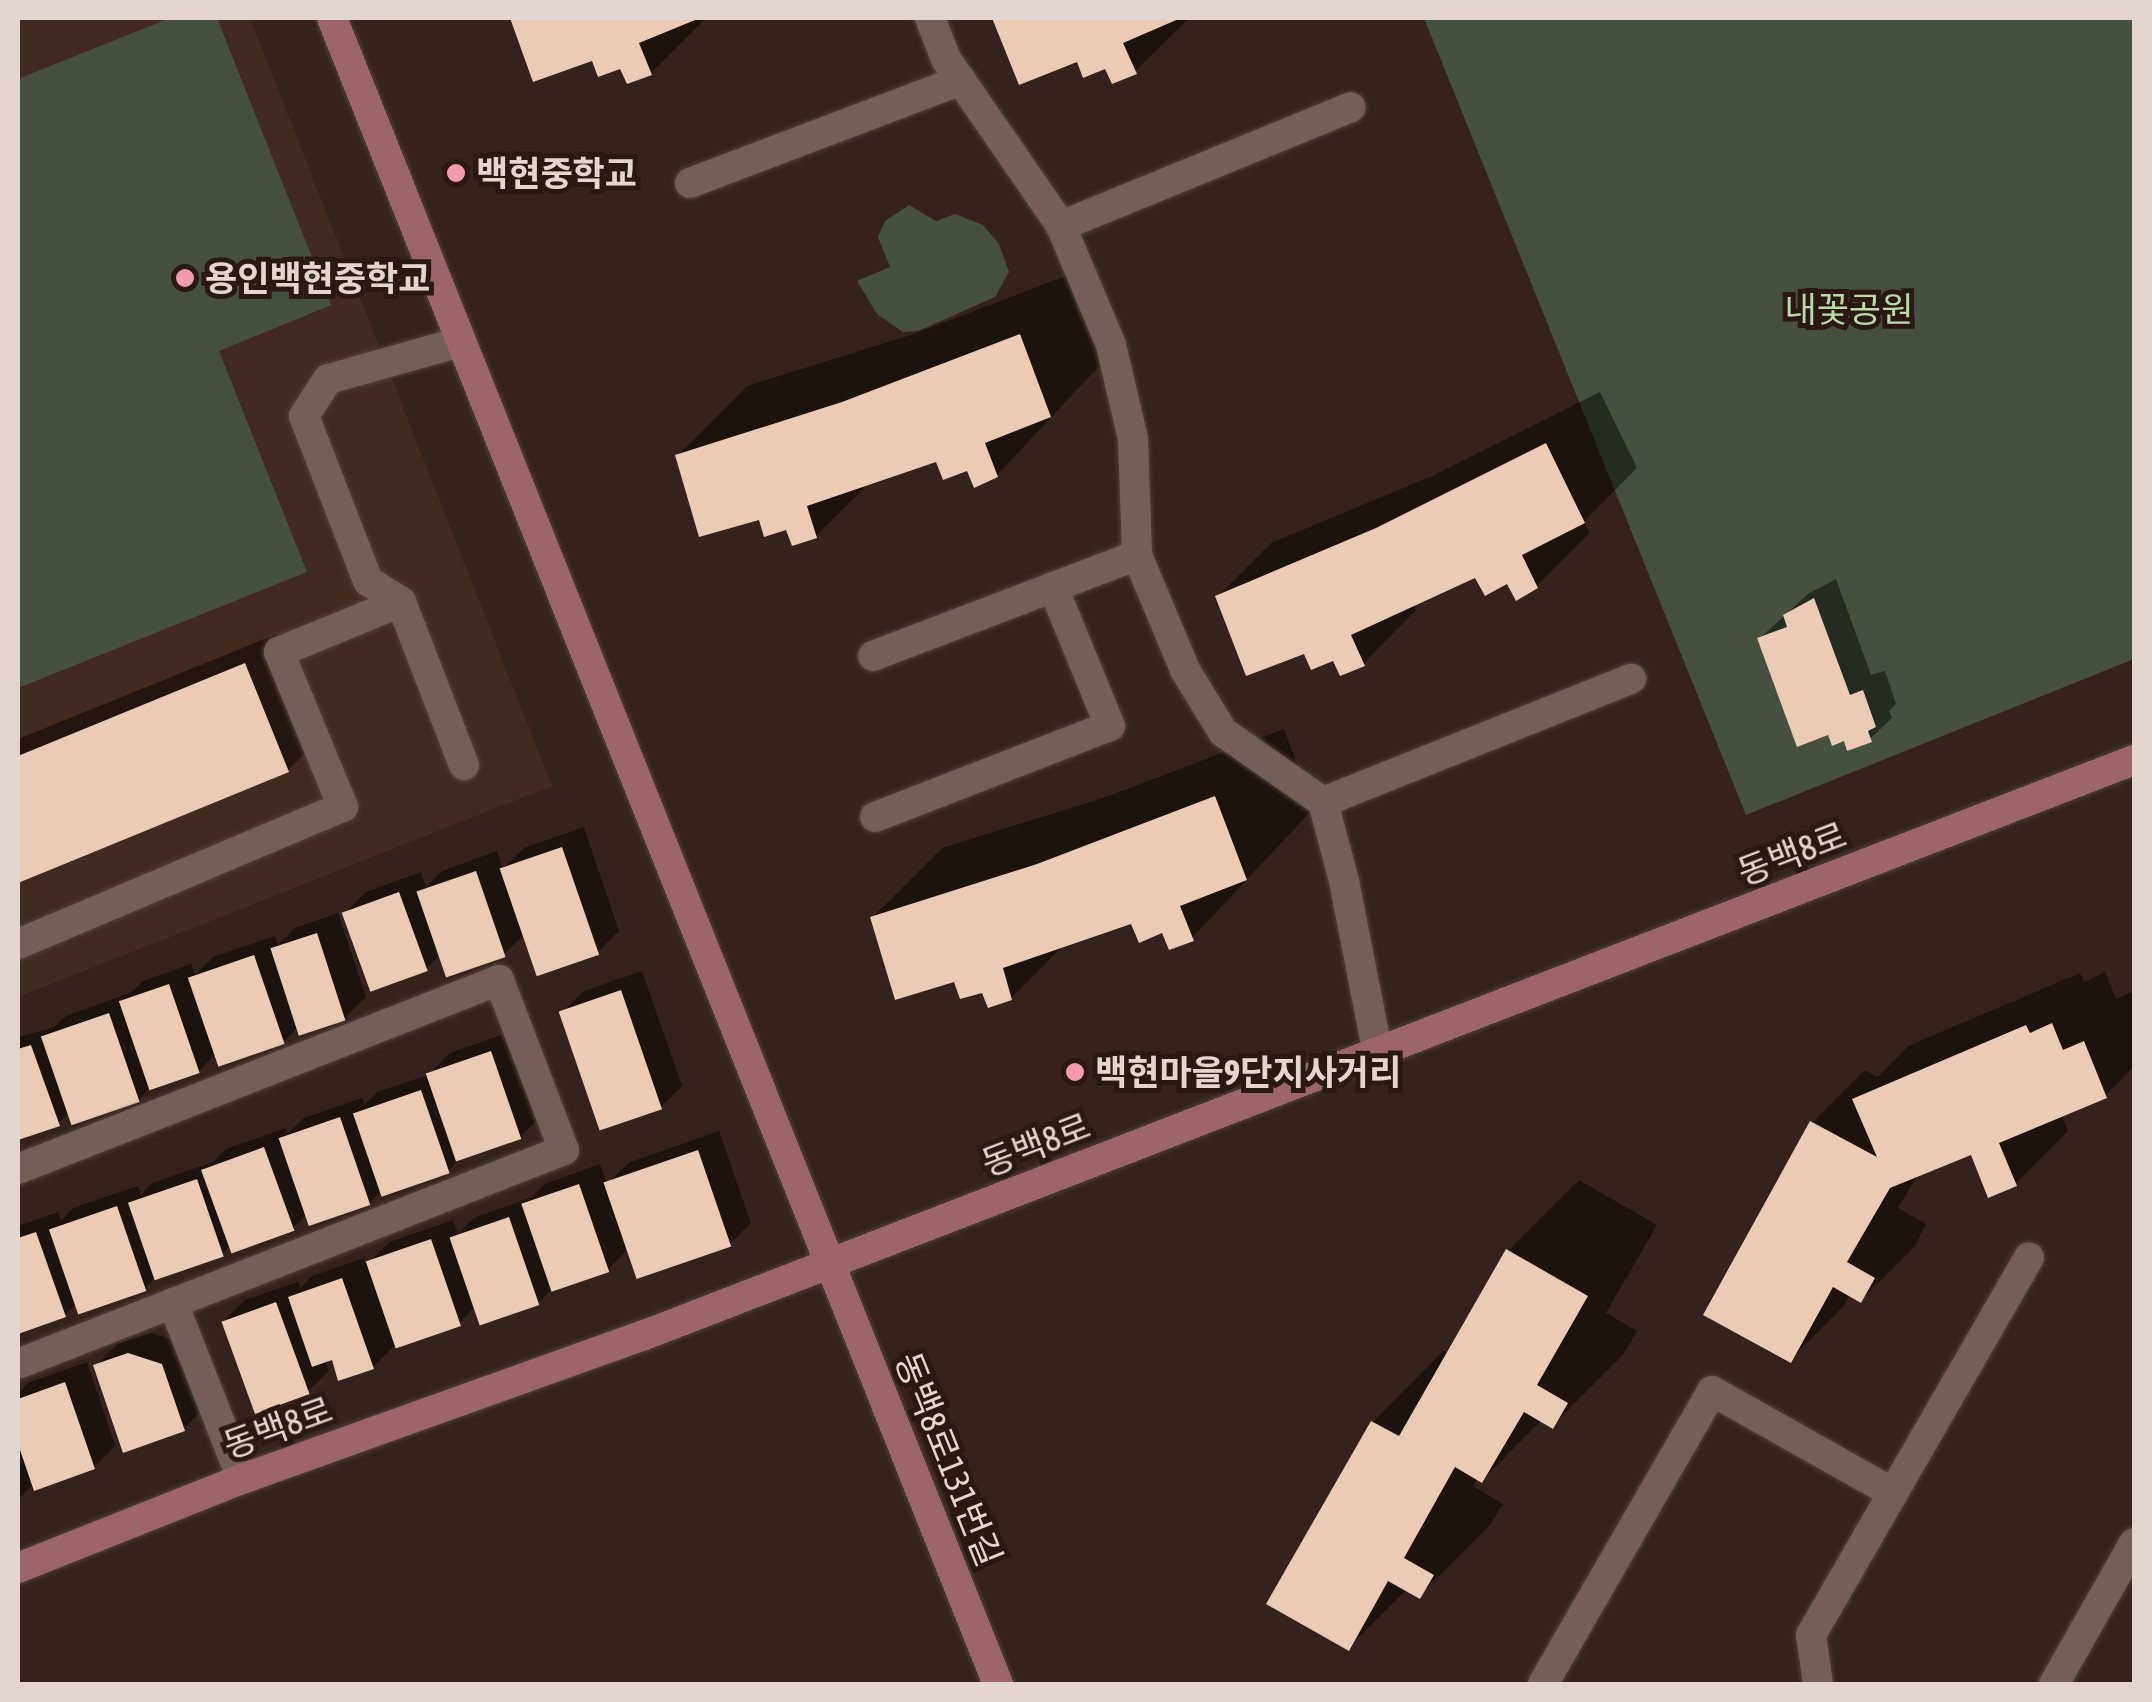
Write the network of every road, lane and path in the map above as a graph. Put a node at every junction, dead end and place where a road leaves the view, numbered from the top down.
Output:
1 (332, 18) edge
2 (930, 18) edge
3 (961, 80) junction
4 (1351, 107) dead end
5 (690, 183) dead end
6 (1061, 226) junction
7 (460, 342) junction
8 (1137, 556) junction
9 (1053, 587) junction
10 (401, 602) junction
11 (873, 656) dead end
12 (1631, 679) dead end
13 (2134, 760) edge
14 (464, 765) dead end
15 (1323, 802) junction
16 (874, 817) dead end
17 (18, 944) edge
18 (1378, 1054) junction
19 (18, 1168) edge
20 (2029, 1257) dead end
21 (831, 1262) junction
22 (173, 1303) junction
23 (18, 1364) edge
24 (242, 1479) junction
25 (1893, 1493) junction
26 (2134, 1544) edge
27 (18, 1568) edge
28 (998, 1684) edge
29 (1543, 1684) edge
30 (1818, 1684) edge
31 (2054, 1684) edge

1 - 7 street, 동백8로131번길
2 - 3 lane
3 - 5 lane
3 - 6 lane
4 - 6 lane
6 - 8 lane
7 - 10 lane
7 - 21 street, 동백8로131번길
8 - 9 lane
8 - 15 lane
9 - 11 lane
9 - 16 lane
10 - 14 lane
10 - 17 lane
12 - 15 lane
13 - 18 street, 동백8로
15 - 18 lane
18 - 21 street, 동백8로
19 - 22 lane
20 - 25 lane
21 - 24 street, 동백8로
21 - 28 street, 동백8로131번길
22 - 23 lane
22 - 24 lane
24 - 27 street, 동백8로
25 - 29 lane
25 - 30 lane
26 - 31 lane

